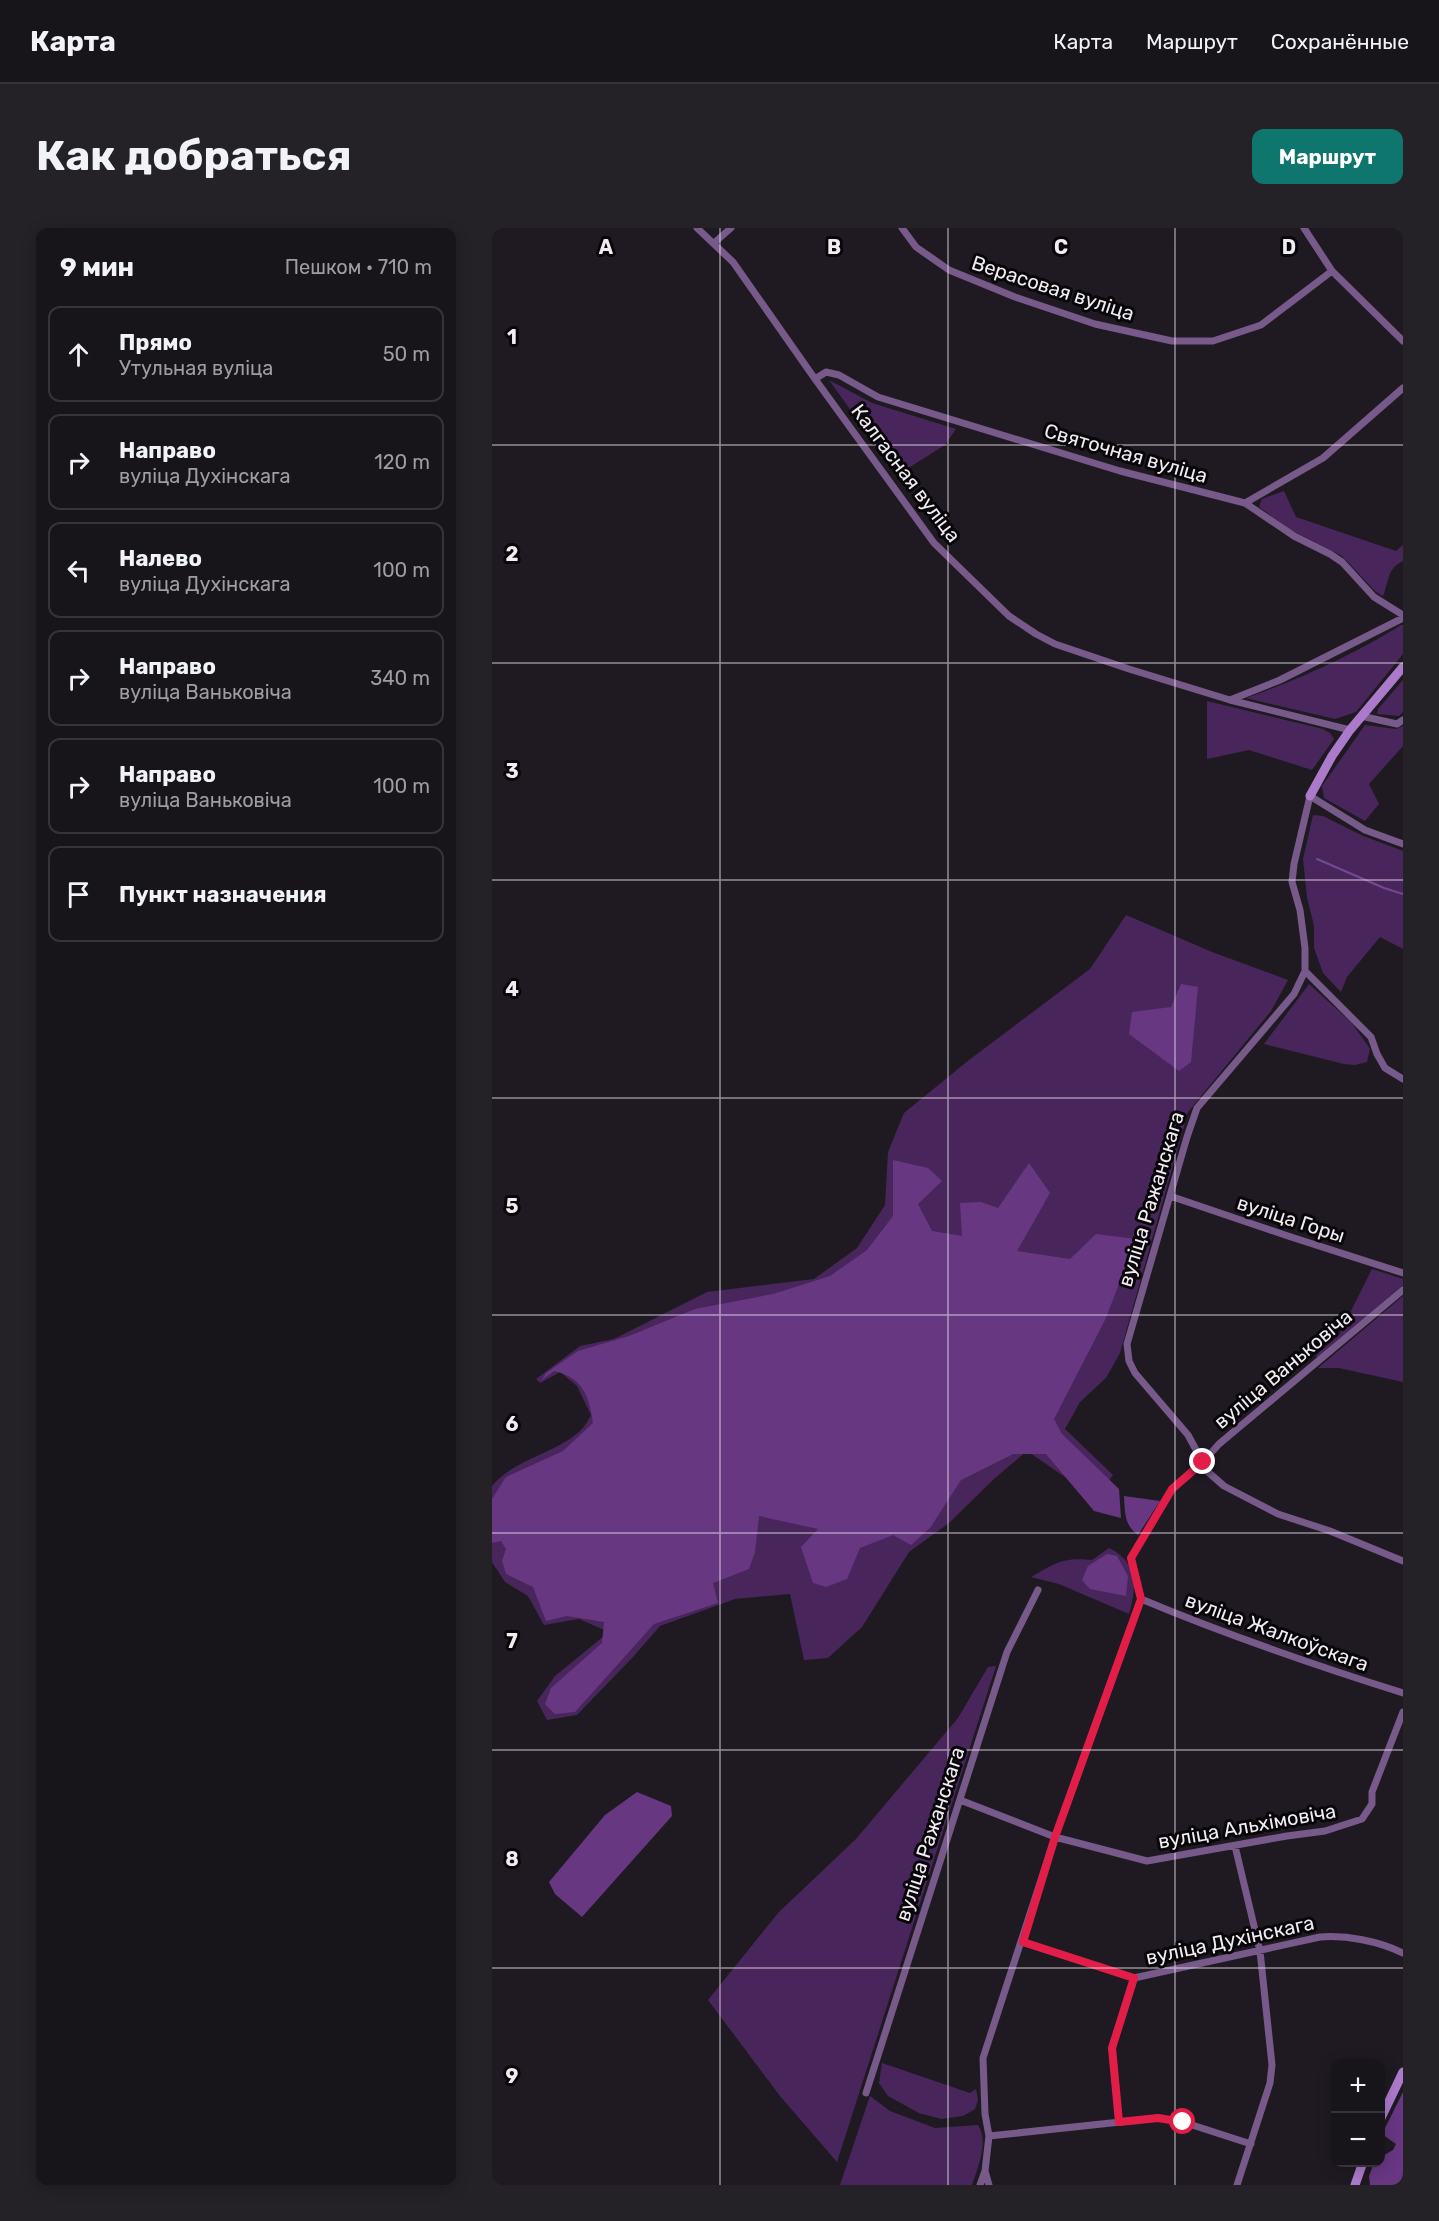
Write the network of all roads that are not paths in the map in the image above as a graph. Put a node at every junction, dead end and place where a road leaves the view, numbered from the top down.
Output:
1 (696, 228) edge
2 (731, 228) edge
3 (902, 228) edge
4 (1304, 228) edge
5 (714, 243) junction
6 (1332, 271) junction
7 (1403, 341) edge
8 (815, 380) junction
9 (1403, 388) edge
10 (1245, 503) junction
11 (1403, 617) edge
12 (1403, 667) edge
13 (1230, 700) junction
14 (1361, 716) junction
15 (1403, 720) edge
16 (1350, 730) junction
17 (1310, 796) junction
18 (1403, 844) edge
19 (1305, 971) junction
20 (1403, 1078) edge
21 (1170, 1196) junction
22 (1403, 1273) edge
23 (1403, 1290) edge
24 (1203, 1462) junction
25 (1403, 1562) edge
26 (1038, 1590) dead end
27 (1141, 1599) junction
28 (1403, 1693) edge
29 (1403, 1712) edge
30 (960, 1800) junction
31 (1055, 1837) junction
32 (1235, 1845) junction
33 (1023, 1942) junction
34 (1260, 1952) junction
35 (1403, 1953) edge
36 (1134, 1978) junction
37 (1403, 2072) edge
38 (866, 2093) dead end
39 (1383, 2113) edge
40 (1119, 2122) junction
41 (989, 2136) junction
42 (1251, 2144) junction
43 (1362, 2167) edge
44 (985, 2171) junction
45 (980, 2185) edge
46 (989, 2185) edge
47 (1238, 2185) edge
48 (1355, 2185) edge

1 - 5 street, Калгасная вуліца
2 - 5 street
3 - 6 street, Верасовая вуліца
4 - 6 street
5 - 8 street, Калгасная вуліца
6 - 7 street
8 - 10 street, Святочная вуліца
8 - 13 street, Калгасная вуліца
9 - 10 street
10 - 11 street
11 - 13 street
12 - 14 street
13 - 16 street, Калгасная вуліца
14 - 15 street
14 - 16 street
16 - 17 street
17 - 18 street
17 - 19 street
19 - 20 street
19 - 21 street, вуліца Ражанскага
21 - 22 street, вуліца Горы
21 - 24 street, вуліца Ражанскага
23 - 24 street, вуліца Ваньковіча
24 - 25 street
24 - 27 street, вуліца Ваньковіча
26 - 30 street, вуліца Ражанскага
27 - 28 street, вуліца Жалкоўскага
27 - 31 street
29 - 32 street, вуліца Альхімовіча
30 - 31 street, вуліца Альхімовіча
30 - 38 street, вуліца Ражанскага
31 - 32 street, вуліца Альхімовіча
31 - 33 street
32 - 34 street
33 - 36 street, вуліца Духінскага
33 - 41 street
34 - 35 street, вуліца Духінскага
34 - 36 street, вуліца Духінскага
34 - 42 street
36 - 40 street, вуліца Духінскага
37 - 39 street
40 - 41 street
40 - 42 street
41 - 44 street
42 - 47 street
43 - 48 street
44 - 45 street
44 - 46 street

